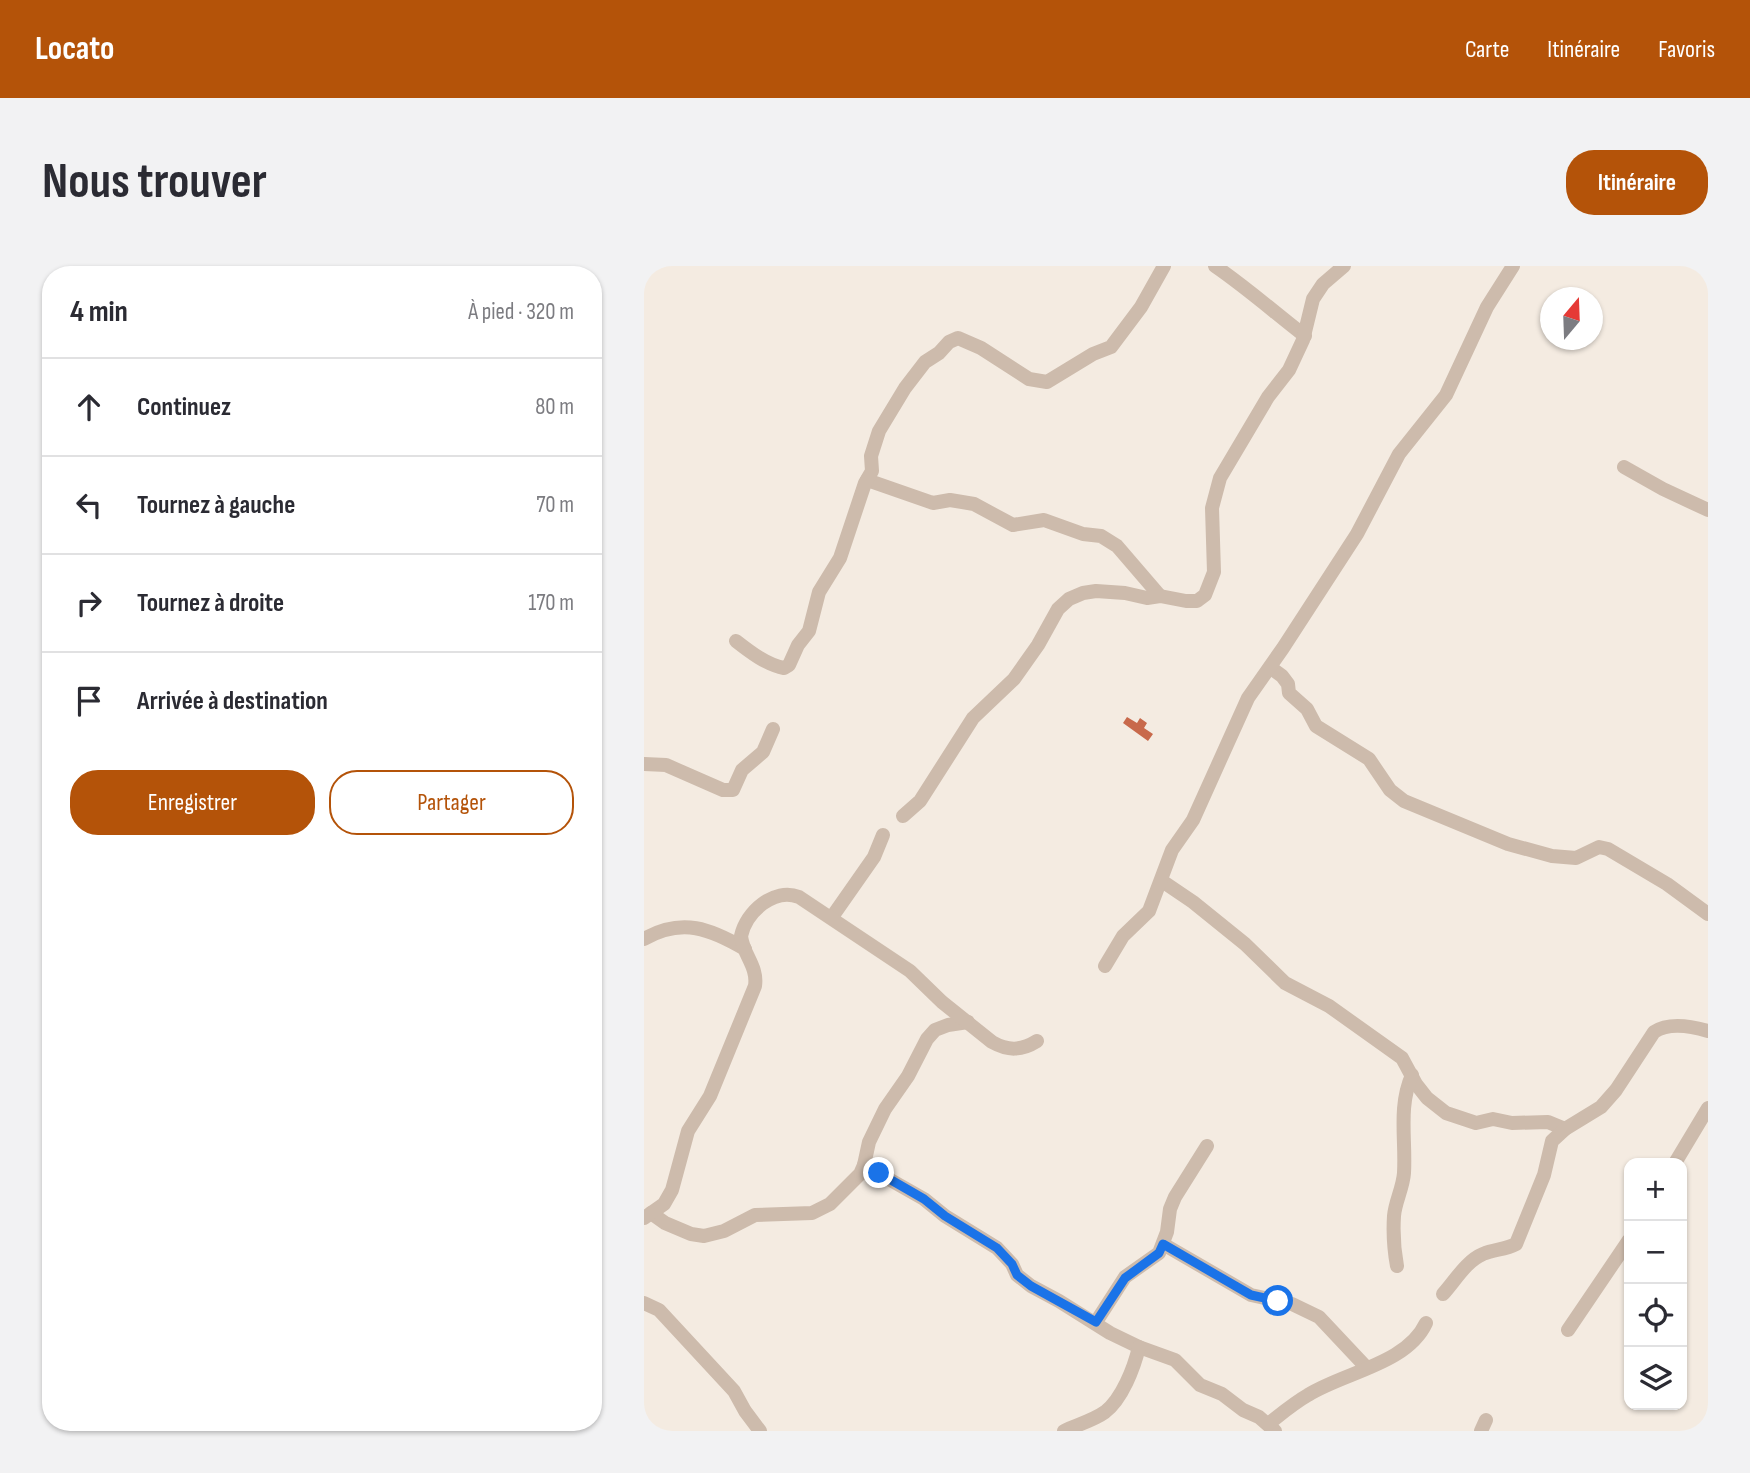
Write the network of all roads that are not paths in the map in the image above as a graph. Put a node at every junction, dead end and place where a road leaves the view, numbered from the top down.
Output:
1 (1164, 266) edge
2 (1215, 266) edge
3 (1344, 266) edge
4 (1513, 266) edge
5 (1304, 336) junction
6 (1624, 467) dead end
7 (867, 480) junction
8 (1708, 510) edge
9 (1160, 596) junction
10 (736, 641) dead end
11 (1270, 667) junction
12 (773, 729) dead end
13 (644, 764) edge
14 (902, 816) dead end
15 (883, 835) dead end
16 (1162, 881) junction
17 (1708, 914) edge
18 (832, 917) junction
19 (644, 939) edge
20 (746, 949) junction
21 (1105, 966) dead end
22 (968, 1023) junction
23 (1708, 1031) edge
24 (1037, 1041) dead end
25 (1412, 1075) junction
26 (1708, 1108) edge
27 (1565, 1129) junction
28 (1207, 1146) dead end
29 (1678, 1158) edge
30 (864, 1165) junction
31 (647, 1216) edge
32 (1163, 1244) junction
33 (1624, 1247) edge
34 (1397, 1266) dead end
35 (1443, 1294) dead end
36 (644, 1303) edge
37 (1096, 1322) junction
38 (1426, 1323) dead end
39 (1568, 1330) dead end
40 (1139, 1347) junction
41 (1366, 1367) junction
42 (1271, 1427) edge
43 (760, 1431) edge
44 (1064, 1431) edge

1 - 7 street
2 - 5 street
3 - 5 street
4 - 11 street
5 - 9 street
6 - 8 street
7 - 9 street
7 - 10 street
9 - 14 street
11 - 16 street
11 - 17 street
12 - 13 street
15 - 18 street
16 - 21 street
16 - 25 street
18 - 20 street
18 - 22 street
19 - 20 street
20 - 31 street
22 - 24 street
22 - 30 street
23 - 27 street
25 - 27 street
25 - 34 street
26 - 29 street
27 - 35 street
28 - 32 street
30 - 31 street
30 - 37 street
32 - 37 street
32 - 41 street
33 - 39 street
36 - 43 street
37 - 40 street
38 - 41 street
40 - 42 street
40 - 44 street
41 - 42 street

